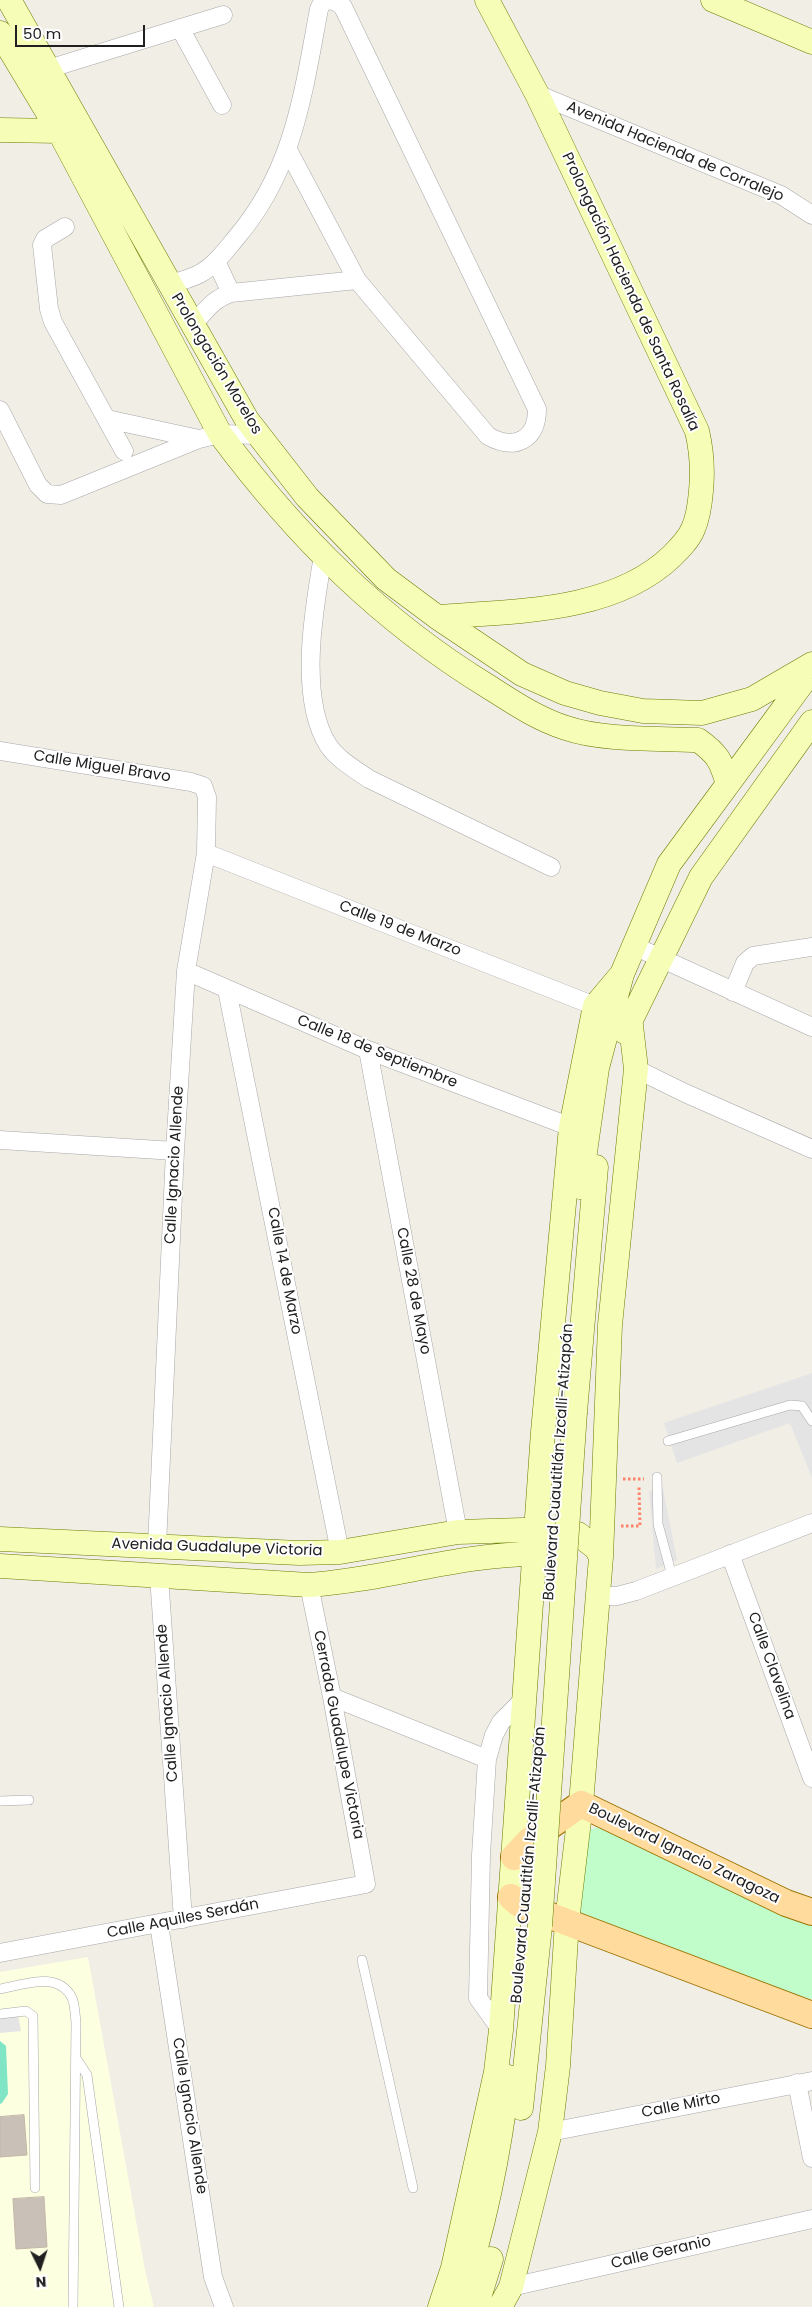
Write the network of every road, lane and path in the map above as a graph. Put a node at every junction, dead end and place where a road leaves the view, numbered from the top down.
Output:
1 (9, 0) edge
2 (329, 0) edge
3 (487, 0) edge
4 (713, 0) edge
5 (222, 15) dead end
6 (180, 28) junction
7 (0, 33) edge
8 (812, 42) edge
9 (48, 69) junction
10 (537, 94) junction
11 (222, 105) dead end
12 (0, 130) edge
13 (59, 131) junction
14 (288, 150) junction
15 (812, 215) edge
16 (65, 227) dead end
17 (216, 262) junction
18 (357, 280) junction
19 (168, 285) junction
20 (231, 292) junction
21 (193, 325) junction
22 (0, 410) edge
23 (107, 419) junction
24 (257, 436) junction
25 (210, 437) junction
26 (124, 451) dead end
27 (323, 556) junction
28 (437, 617) junction
29 (812, 664) edge
30 (812, 670) edge
31 (812, 722) edge
32 (0, 751) edge
33 (728, 784) junction
34 (204, 786) joint
35 (206, 853) junction
36 (551, 867) dead end
37 (634, 946) junction
38 (812, 947) edge
39 (660, 959) junction
40 (186, 971) junction
41 (622, 974) junction
42 (227, 990) junction
43 (733, 992) junction
44 (595, 1006) junction
45 (630, 1017) junction
46 (812, 1027) edge
47 (368, 1050) junction
48 (636, 1068) junction
49 (604, 1069) junction
50 (571, 1127) junction
51 (0, 1140) edge
52 (812, 1149) edge
53 (175, 1151) junction
54 (812, 1420) edge
55 (668, 1441) dead end
56 (657, 1478) joint
57 (621, 1479) dead end
58 (639, 1487) dead end
59 (812, 1522) edge
60 (617, 1526) dead end
61 (458, 1532) junction
62 (0, 1539) edge
63 (536, 1542) junction
64 (157, 1546) junction
65 (340, 1552) junction
66 (730, 1554) junction
67 (601, 1557) junction
68 (0, 1566) edge
69 (159, 1576) junction
70 (672, 1576) junction
71 (309, 1585) junction
72 (598, 1596) junction
73 (332, 1697) junction
74 (524, 1699) junction
75 (487, 1759) junction
76 (812, 1778) edge
77 (29, 1800) dead end
78 (0, 1801) edge
79 (580, 1804) junction
80 (514, 1857) junction
81 (366, 1884) joint
82 (511, 1897) junction
83 (812, 1912) edge
84 (183, 1919) junction
85 (567, 1921) junction
86 (159, 1924) junction
87 (0, 1952) edge
88 (362, 1960) dead end
89 (0, 1989) edge
90 (0, 2014) edge
91 (812, 2015) edge
92 (501, 2030) junction
93 (76, 2058) junction
94 (805, 2082) edge
95 (550, 2132) junction
96 (812, 2158) edge
97 (35, 2188) dead end
98 (413, 2188) dead end
99 (812, 2220) edge
100 (507, 2300) edge
101 (73, 2307) edge
102 (119, 2307) edge
103 (224, 2307) edge
104 (440, 2307) edge
105 (458, 2307) edge
106 (476, 2307) edge

1 - 9 street, Prolongación Morelos
2 - 14 street
2 - 18 street
3 - 10 street, Prolongación Hacienda de Santa Rosalía
4 - 8 street
5 - 6 street
6 - 9 street
6 - 11 street
7 - 13 street, Prolongación Morelos
9 - 19 street, Prolongación Morelos
10 - 15 street, Avenida Hacienda de Corralejo
10 - 28 street, Prolongación Hacienda de Santa Rosalía
12 - 13 street
13 - 25 street, Prolongación Morelos
14 - 17 street
14 - 18 street
16 - 23 street
17 - 19 street
17 - 20 street
18 - 20 street
19 - 21 street, Prolongación Morelos
20 - 21 street
21 - 24 street, Prolongación Morelos
22 - 25 street
23 - 25 street
23 - 26 street
24 - 25 street
24 - 28 street, Prolongación Morelos
25 - 27 street, Prolongación Morelos
27 - 33 street, Prolongación Morelos
27 - 36 street
28 - 29 street, Prolongación Morelos
30 - 33 street, Boulevard Cuautitlán Izcalli-Atizapán
31 - 39 street, Boulevard Cuautitlán Izcalli-Atizapán
32 - 34 street, Calle Miguel Bravo
33 - 37 street, Boulevard Cuautitlán Izcalli-Atizapán
34 - 35 street, Calle Ignacio Allende
35 - 40 street, Calle Ignacio Allende
35 - 44 street, Calle 19 de Marzo
37 - 39 street
37 - 41 street, Boulevard Cuautitlán Izcalli-Atizapán
38 - 43 street
39 - 43 street
39 - 45 street, Boulevard Cuautitlán Izcalli-Atizapán
40 - 42 street, Calle 18 de Septiembre
40 - 53 street, Calle Ignacio Allende
41 - 44 street
41 - 49 street, Boulevard Cuautitlán Izcalli-Atizapán
42 - 47 street, Calle 18 de Septiembre
42 - 65 street, Calle 14 de Marzo
43 - 46 street
44 - 50 street
45 - 48 street
45 - 49 street, Boulevard Cuautitlán Izcalli-Atizapán
47 - 50 street, Calle 18 de Septiembre
47 - 61 street, Calle 28 de Mayo
48 - 52 street
48 - 67 street
49 - 105 street, Boulevard Cuautitlán Izcalli-Atizapán
49 - 106 street, Boulevard Cuautitlán Izcalli-Atizapán, bridge
50 - 63 street
51 - 53 street
53 - 64 street, Calle Ignacio Allende
54 - 55 lane
56 - 57 path
56 - 70 lane
58 - 60 path
59 - 66 street
61 - 63 street, Avenida Guadalupe Victoria
61 - 65 street, Avenida Guadalupe Victoria
62 - 64 street, Avenida Guadalupe Victoria
63 - 67 street, Avenida Guadalupe Victoria
63 - 71 street, Avenida Guadalupe Victoria
63 - 74 street
64 - 65 street, Avenida Guadalupe Victoria
66 - 70 street
66 - 76 street, Calle Clavelina
67 - 72 street
68 - 69 street, Avenida Guadalupe Victoria
69 - 71 street, Avenida Guadalupe Victoria
69 - 84 street, Calle Ignacio Allende
70 - 72 street
71 - 73 street, Cerrada Guadalupe Victoria
72 - 79 street
73 - 75 street
73 - 81 street, Cerrada Guadalupe Victoria
74 - 75 street
74 - 80 street
75 - 92 street
77 - 78 lane
79 - 80 main road, Boulevard Ignacio Zaragoza
79 - 83 main road, Boulevard Ignacio Zaragoza
79 - 85 street
80 - 82 street
81 - 84 street, Calle Aquiles Serdán
82 - 85 main road
82 - 92 street
84 - 86 street, Calle Aquiles Serdán
85 - 91 main road
85 - 95 street
86 - 87 street, Calle Aquiles Serdán
86 - 103 street, Calle Ignacio Allende
88 - 98 lane
89 - 93 lane
90 - 97 lane
92 - 104 street
93 - 101 lane
93 - 102 lane
94 - 95 street, Calle Mirto
94 - 96 street
95 - 100 street
99 - 100 street, Calle Geranio

